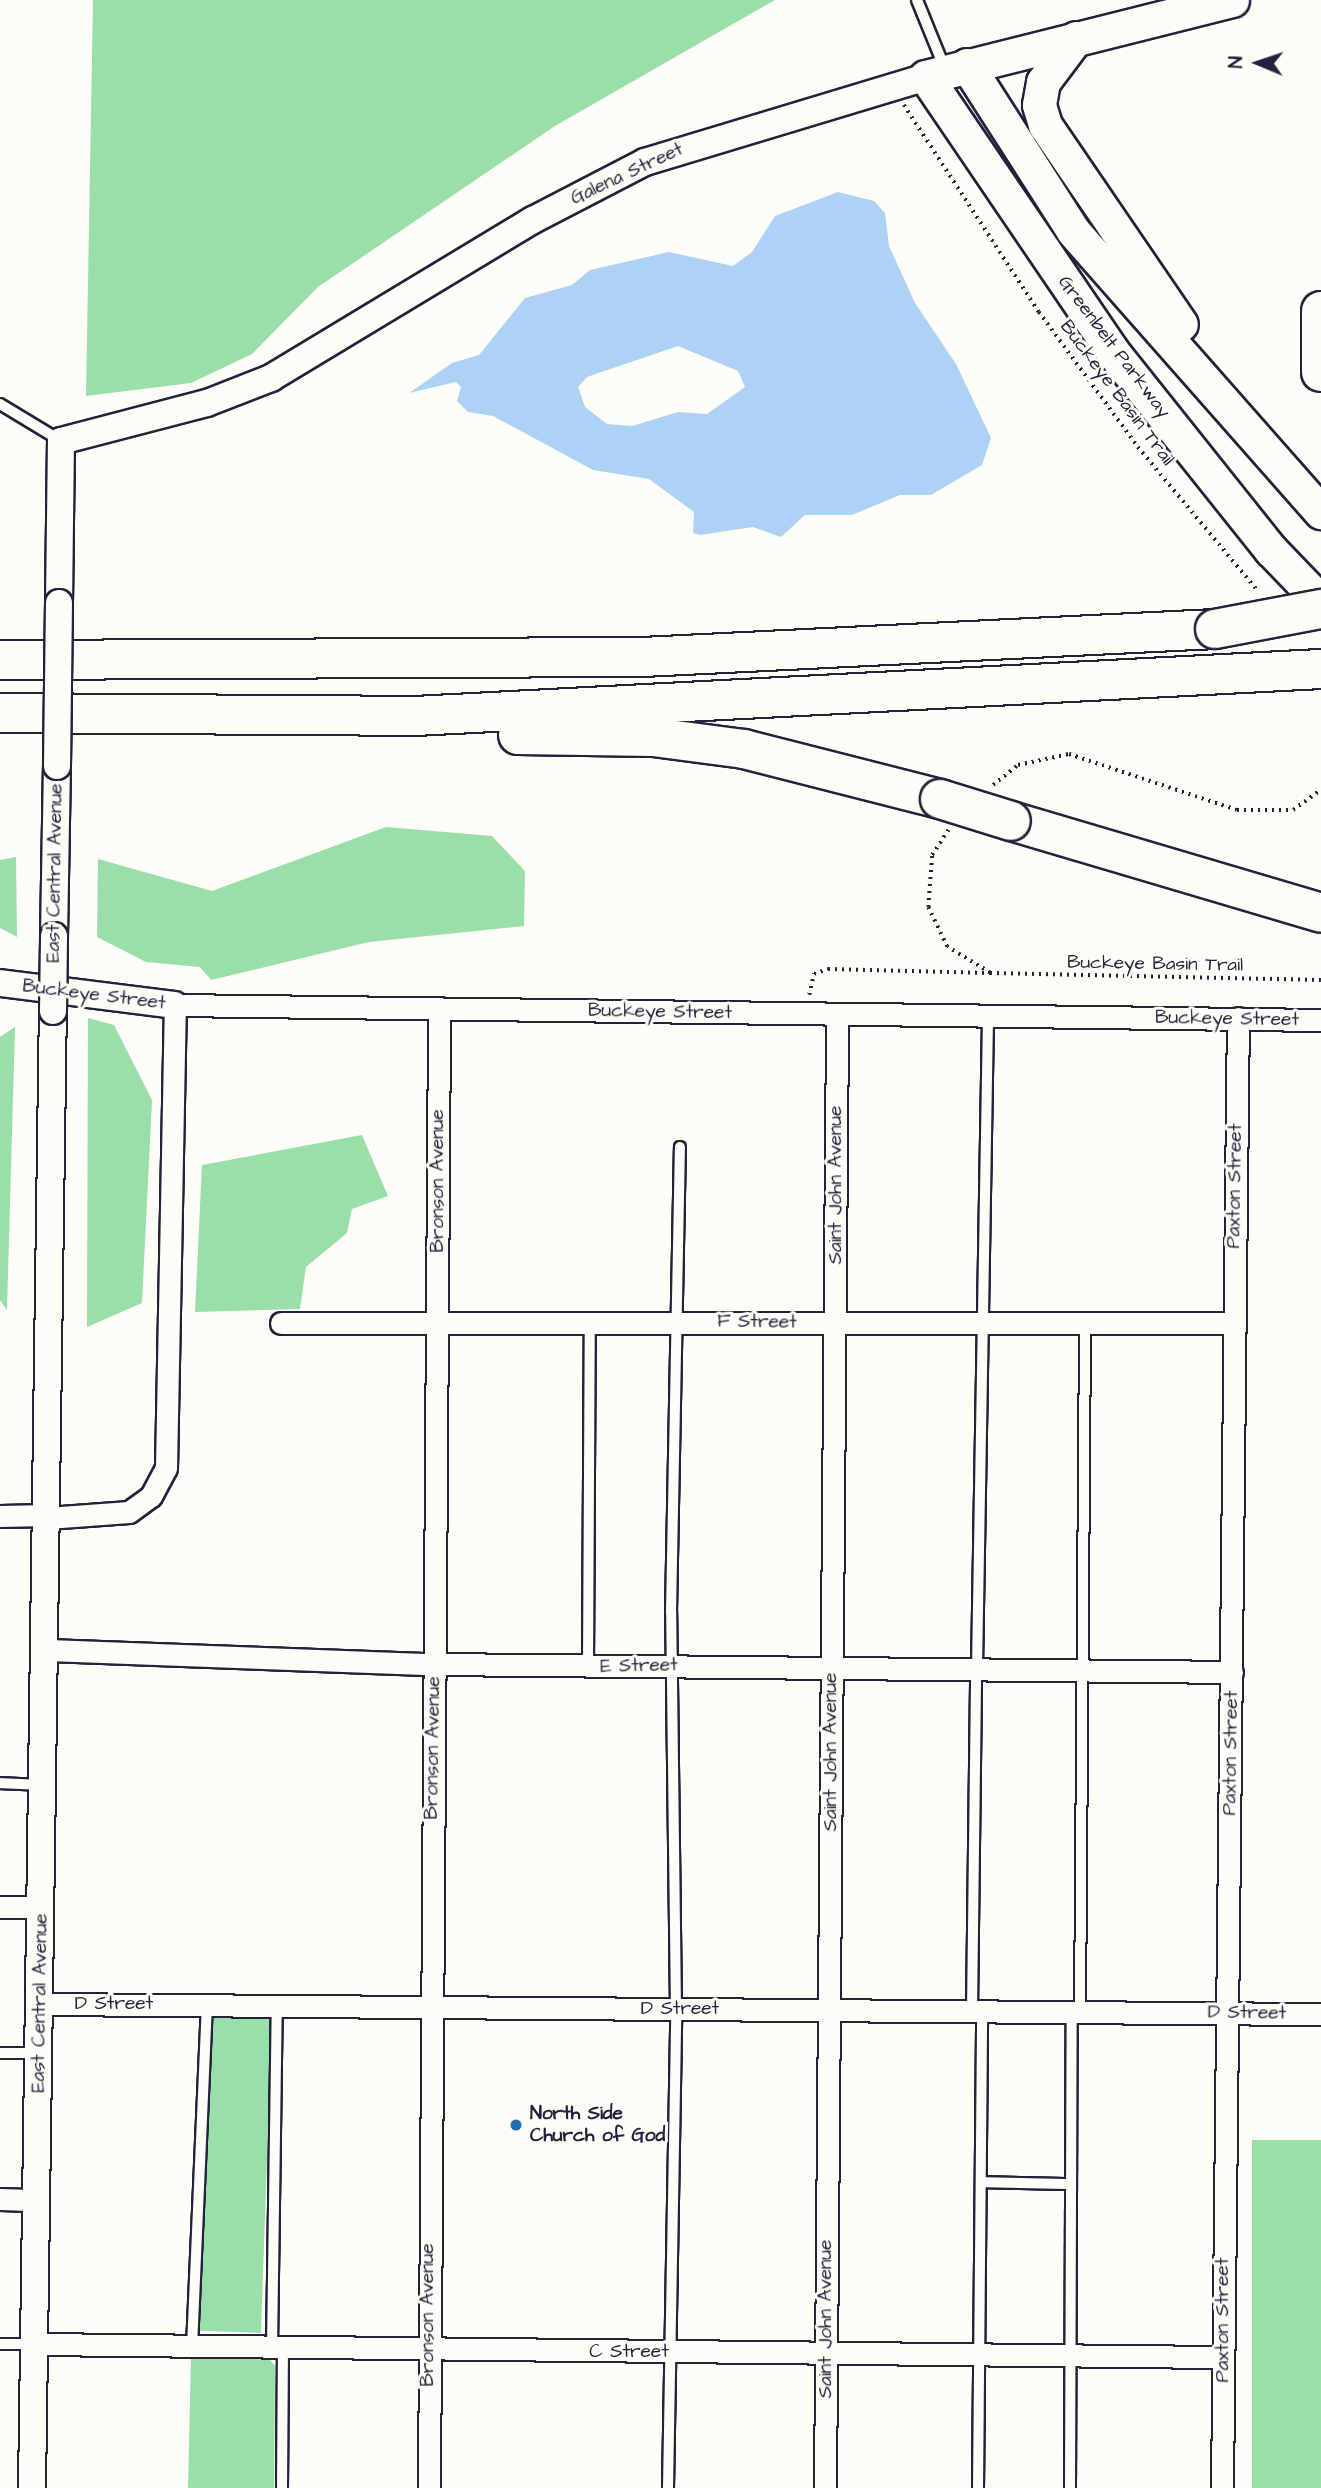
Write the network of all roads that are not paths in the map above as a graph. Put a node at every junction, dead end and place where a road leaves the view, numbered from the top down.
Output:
1 (917, 0) edge
2 (1232, 0) edge
3 (1076, 37) junction
4 (946, 71) junction
5 (1321, 311) edge
6 (1321, 372) edge
7 (0, 404) edge
8 (61, 442) junction
9 (1314, 505) edge
10 (1321, 602) edge
11 (1321, 609) edge
12 (1321, 622) edge
13 (1216, 629) junction
14 (0, 660) edge
15 (1321, 669) edge
16 (0, 713) edge
17 (415, 716) junction
18 (1321, 914) edge
19 (0, 984) edge
20 (175, 1005) junction
21 (439, 1008) junction
22 (837, 1016) junction
23 (988, 1017) junction
24 (1238, 1018) junction
25 (1321, 1020) edge
26 (680, 1147) dead end
27 (437, 1320) junction
28 (590, 1320) junction
29 (681, 1321) junction
30 (281, 1323) dead end
31 (978, 1323) junction
32 (1085, 1323) junction
33 (1233, 1323) junction
34 (835, 1324) junction
35 (0, 1516) edge
36 (47, 1517) junction
37 (46, 1650) junction
38 (434, 1664) junction
39 (675, 1665) junction
40 (832, 1665) junction
41 (588, 1666) junction
42 (977, 1668) junction
43 (1083, 1670) junction
44 (1232, 1672) junction
45 (0, 1783) edge
46 (43, 1785) junction
47 (0, 1906) edge
48 (41, 1907) junction
49 (40, 2004) junction
50 (207, 2005) junction
51 (277, 2005) junction
52 (431, 2007) junction
53 (676, 2009) junction
54 (829, 2010) junction
55 (977, 2011) junction
56 (1076, 2012) junction
57 (1225, 2013) junction
58 (1321, 2014) edge
59 (0, 2053) edge
60 (39, 2053) junction
61 (981, 2182) junction
62 (1071, 2184) junction
63 (0, 2199) edge
64 (37, 2200) junction
65 (0, 2344) edge
66 (35, 2344) junction
67 (192, 2347) junction
68 (277, 2348) junction
69 (427, 2351) junction
70 (670, 2353) junction
71 (826, 2354) junction
72 (981, 2355) junction
73 (1070, 2355) junction
74 (1223, 2357) junction
75 (32, 2488) edge
76 (282, 2488) edge
77 (429, 2488) edge
78 (668, 2488) edge
79 (825, 2488) edge
80 (978, 2488) edge
81 (1070, 2488) edge
82 (1222, 2488) edge

1 - 4 lane
2 - 3 main road, Galena Street
3 - 4 main road, Galena Street
3 - 9 main road
4 - 8 street, Galena Street
4 - 9 main road, Greenbelt Parkway
4 - 10 main road, Greenbelt Parkway
5 - 6 highway
7 - 8 lane
8 - 36 street, East Central Avenue, bridge
11 - 13 highway, bridge
12 - 13 highway, bridge
13 - 14 highway
15 - 17 highway
16 - 17 highway
17 - 18 highway, bridge
19 - 20 street, Buckeye Street
20 - 21 street, Buckeye Street
20 - 36 street
21 - 22 street, Buckeye Street
21 - 27 street, Bronson Avenue
22 - 23 street, Buckeye Street
22 - 34 street, Saint John Avenue
23 - 24 street, Buckeye Street
23 - 31 lane
24 - 25 street, Buckeye Street
24 - 33 street, Paxton Street
26 - 29 lane
27 - 28 street, F Street
27 - 30 street, F Street
27 - 38 street, Bronson Avenue
28 - 29 street, F Street
28 - 41 lane
29 - 34 street, F Street
29 - 39 lane
31 - 32 street, F Street
31 - 34 street, F Street
31 - 42 lane
32 - 33 street, F Street
32 - 43 lane
33 - 44 street, Paxton Street
34 - 40 street, Saint John Avenue
35 - 36 street
36 - 37 street, East Central Avenue
37 - 38 street, E Street
37 - 46 street, East Central Avenue
38 - 41 street, E Street
38 - 52 street, Bronson Avenue
39 - 40 street, E Street
39 - 41 street, E Street
39 - 53 lane
40 - 42 street, E Street
40 - 54 street, Saint John Avenue
42 - 43 street, E Street
42 - 55 lane
43 - 44 street, E Street
43 - 56 lane
44 - 57 street, Paxton Street
45 - 46 lane
46 - 48 street, East Central Avenue
47 - 48 street
48 - 49 street, East Central Avenue
49 - 50 street, D Street
49 - 60 street, East Central Avenue
50 - 51 street, D Street
50 - 67 lane
51 - 52 street, D Street
51 - 68 lane
52 - 53 street, D Street
52 - 69 street, Bronson Avenue
53 - 54 street, D Street
53 - 70 lane
54 - 55 street, D Street
54 - 71 street, Saint John Avenue
55 - 56 street, D Street
55 - 61 lane
56 - 57 street, D Street
56 - 62 lane
57 - 58 street, D Street
57 - 74 street, Paxton Street
59 - 60 lane
60 - 64 street, East Central Avenue
61 - 62 lane
61 - 72 lane
62 - 73 lane
63 - 64 street
64 - 66 street, East Central Avenue
65 - 66 lane
66 - 67 street, C Street
66 - 75 street, East Central Avenue
67 - 68 street, C Street
68 - 69 street, C Street
68 - 76 lane
69 - 70 street, C Street
69 - 77 street, Bronson Avenue
70 - 71 street, C Street
70 - 78 lane
71 - 72 street, C Street
71 - 79 street, Saint John Avenue
72 - 73 street, C Street
72 - 80 lane
73 - 74 street, C Street
73 - 81 lane
74 - 82 street, Paxton Street

